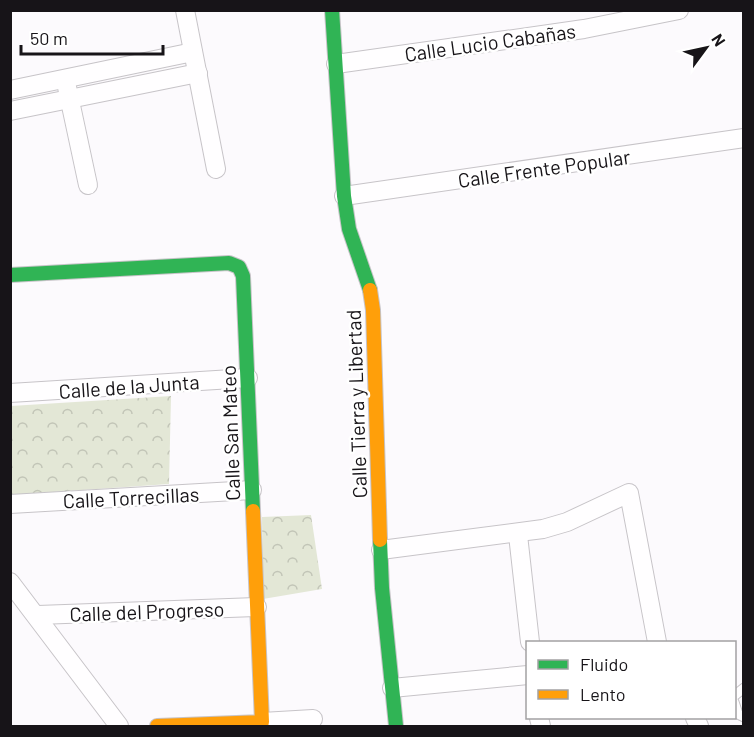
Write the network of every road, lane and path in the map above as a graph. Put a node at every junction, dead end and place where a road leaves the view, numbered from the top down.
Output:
1 (185, 10) edge
2 (332, 10) edge
3 (679, 10) edge
4 (617, 17) edge
5 (193, 52) junction
6 (336, 64) junction
7 (198, 73) junction
8 (65, 79) junction
9 (10, 90) edge
10 (69, 98) junction
11 (10, 111) edge
12 (744, 138) edge
13 (216, 170) dead end
14 (88, 185) dead end
15 (344, 196) junction
16 (10, 274) edge
17 (248, 378) junction
18 (10, 393) edge
19 (252, 490) junction
20 (10, 504) edge
21 (518, 535) junction
22 (381, 550) junction
23 (10, 582) edge
24 (257, 607) junction
25 (38, 615) junction
26 (530, 641) edge
27 (657, 641) edge
28 (526, 675) edge
29 (392, 688) junction
30 (313, 719) dead end
31 (262, 722) junction
32 (119, 726) edge
33 (157, 726) edge
34 (396, 726) edge

1 - 5 street
2 - 6 street, Calle Tierra y Libertad
3 - 4 street, Calle Lucio Cabañas
4 - 6 street, Calle Lucio Cabañas
5 - 7 street
5 - 8 street
6 - 15 street, Calle Tierra y Libertad
7 - 10 street
7 - 13 street
8 - 9 street
8 - 10 street
10 - 11 street
10 - 14 street
12 - 15 street, Calle Frente Popular
15 - 22 street, Calle Tierra y Libertad
16 - 17 street, Calle San Mateo
17 - 18 street, Calle de la Junta
17 - 19 street, Calle San Mateo
19 - 20 street, Calle Torrecillas
19 - 24 street, Calle San Mateo
21 - 22 street
21 - 26 street
21 - 27 street
22 - 29 street, Calle Tierra y Libertad
23 - 25 street
24 - 25 street, Calle del Progreso
24 - 31 street, Calle San Mateo
25 - 32 street
28 - 29 street
29 - 34 street, Calle Tierra y Libertad
30 - 31 street
31 - 33 street

